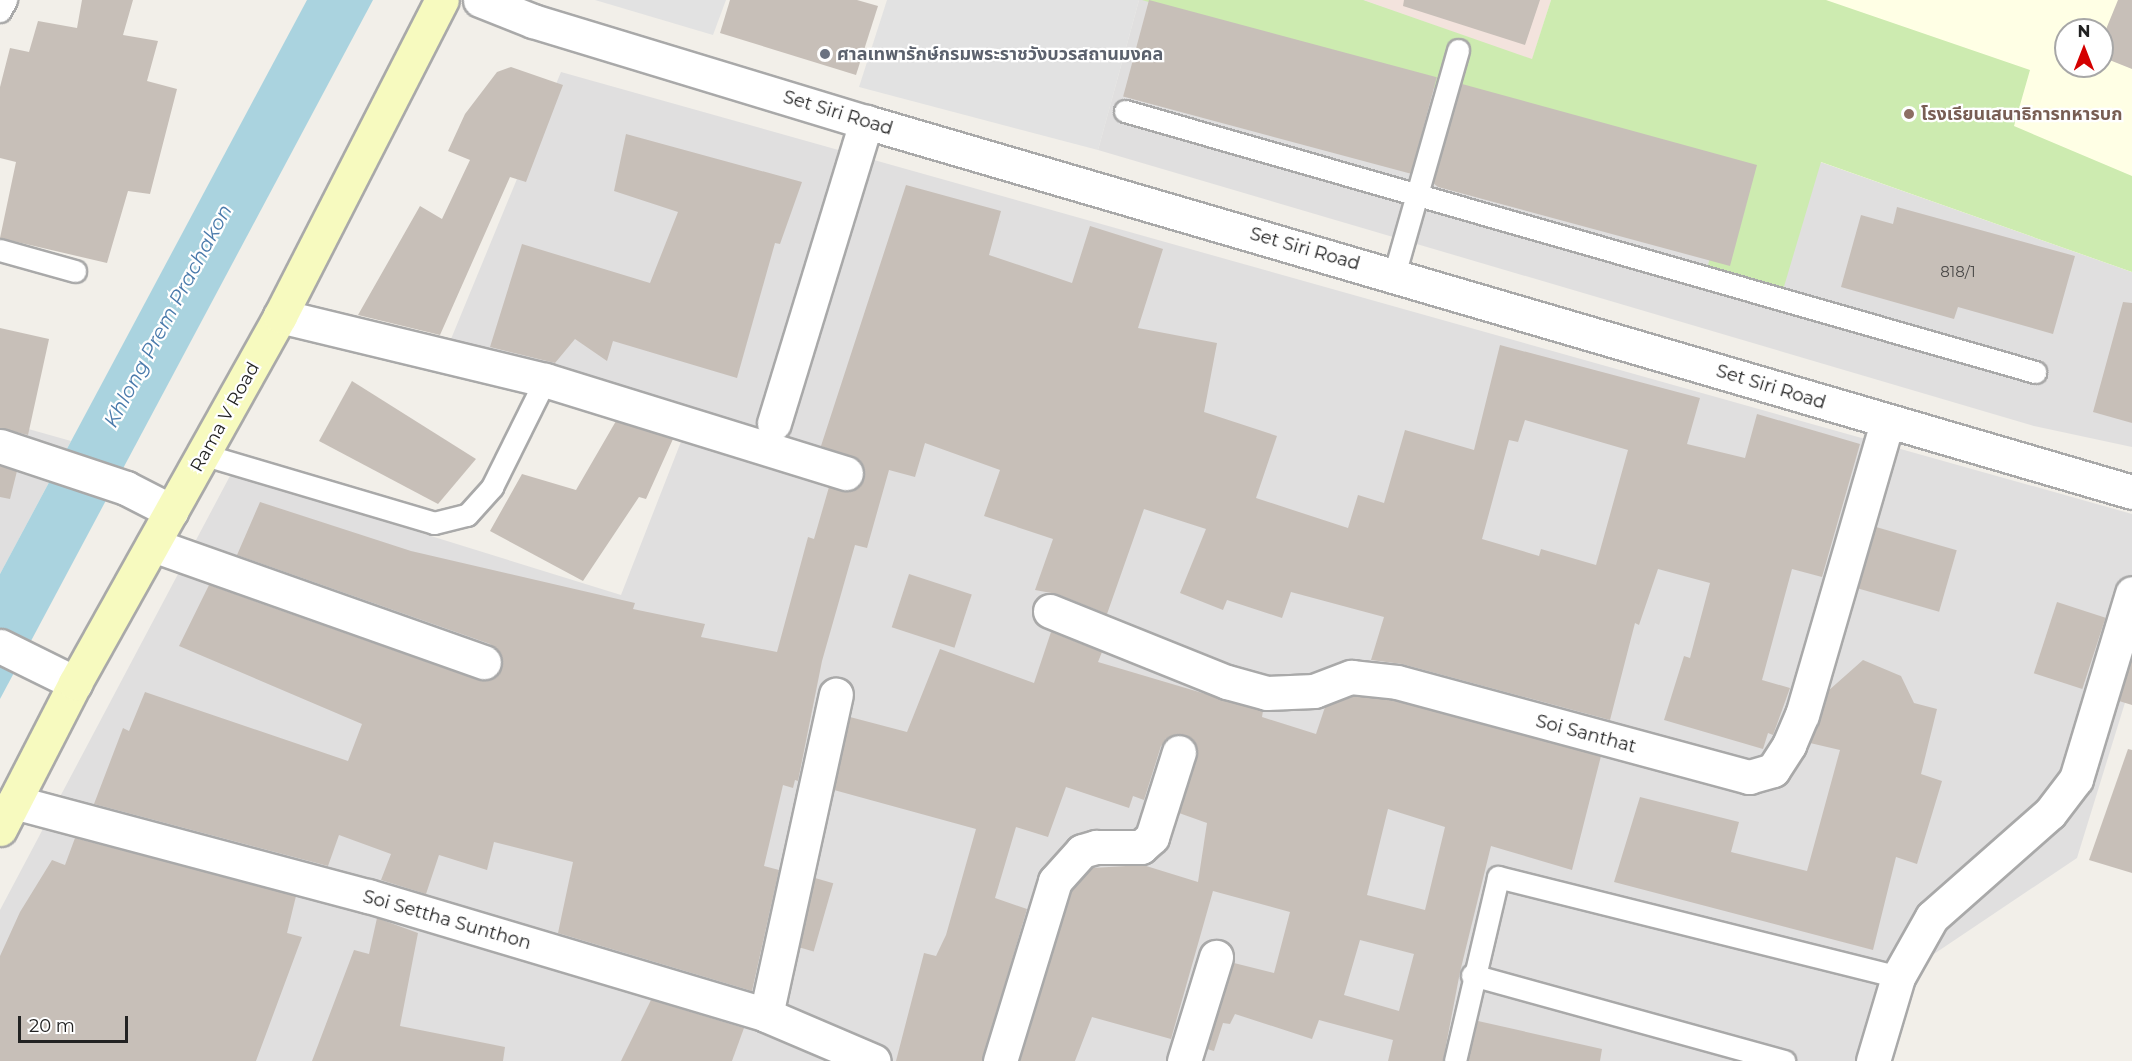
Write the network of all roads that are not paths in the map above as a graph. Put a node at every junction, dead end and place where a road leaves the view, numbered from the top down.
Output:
1 (6, 0) edge
2 (442, 0) edge
3 (480, 0) edge
4 (0, 11) edge
5 (1458, 50) dead end
6 (1125, 111) dead end
7 (866, 122) junction
8 (1417, 195) junction
9 (0, 250) edge
10 (75, 271) dead end
11 (1394, 274) junction
12 (280, 316) junction
13 (2035, 372) dead end
14 (545, 380) junction
15 (1887, 422) junction
16 (774, 423) dead end
17 (0, 446) edge
18 (205, 455) junction
19 (846, 473) dead end
20 (2132, 492) edge
21 (171, 511) junction
22 (153, 545) junction
23 (2132, 593) edge
24 (1050, 611) dead end
25 (14, 653) edge
26 (484, 662) dead end
27 (75, 683) junction
28 (836, 695) dead end
29 (1179, 752) dead end
30 (7, 816) edge
31 (1216, 957) dead end
32 (1472, 975) junction
33 (1898, 977) junction
34 (766, 1015) junction
35 (874, 1061) edge
36 (1000, 1061) edge
37 (1184, 1061) edge
38 (1455, 1061) edge
39 (1784, 1061) edge
40 (1873, 1061) edge

1 - 4 lane
2 - 12 main road, Rama V Road
3 - 7 street, Set Siri Road
5 - 8 lane
6 - 8 lane
7 - 11 street, Set Siri Road
7 - 16 street
8 - 11 lane
8 - 13 lane
9 - 10 lane
11 - 15 street, Set Siri Road
12 - 14 street
12 - 18 main road, Rama V Road
14 - 18 lane
14 - 19 street
15 - 20 street, Set Siri Road
15 - 24 street, Soi Santhat
17 - 21 street
18 - 21 main road, Rama V Road
21 - 22 main road, Rama V Road
22 - 26 street
22 - 27 main road, Rama V Road
23 - 33 street
25 - 27 street
27 - 30 main road, Rama V Road
28 - 34 street
29 - 36 street
30 - 34 street, Soi Settha Sunthon
31 - 37 street
32 - 33 lane
32 - 38 lane
32 - 39 lane
33 - 40 street
34 - 35 street, Soi Settha Sunthon

